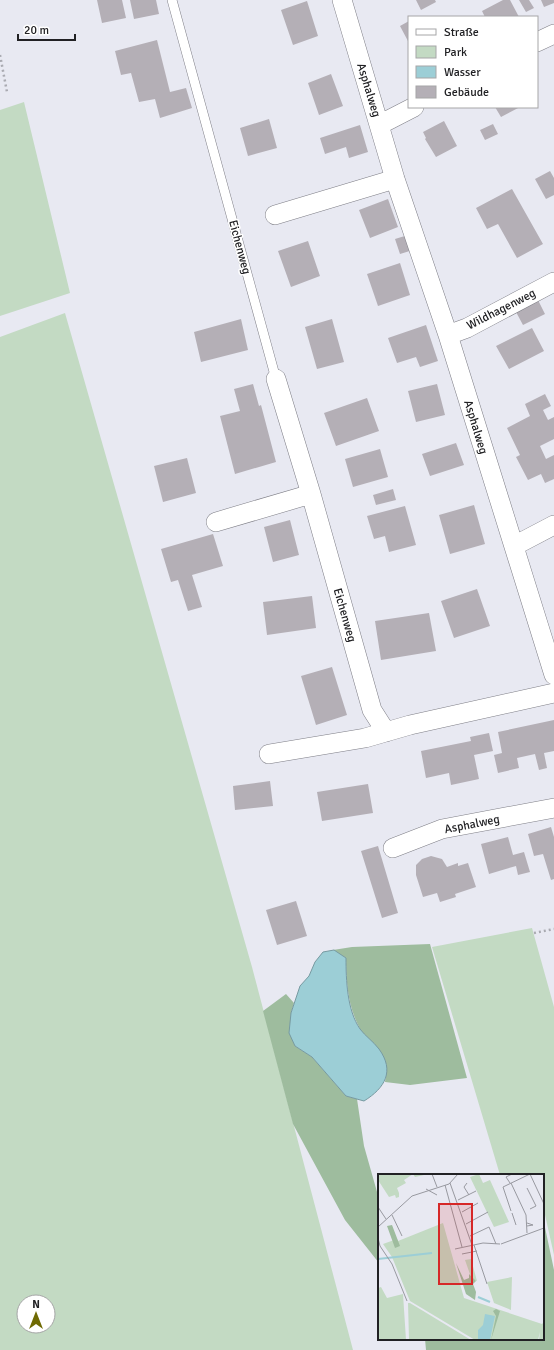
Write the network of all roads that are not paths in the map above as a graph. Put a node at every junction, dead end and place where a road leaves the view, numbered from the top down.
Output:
1 (172, 0) edge
2 (342, 0) edge
3 (554, 34) edge
4 (538, 42) edge
5 (412, 108) edge
6 (379, 125) junction
7 (395, 179) junction
8 (275, 215) dead end
9 (554, 282) edge
10 (448, 335) junction
11 (276, 379) joint
12 (311, 494) junction
13 (216, 522) dead end
14 (554, 525) edge
15 (514, 546) junction
16 (554, 675) edge
17 (554, 693) edge
18 (386, 732) junction
19 (269, 754) dead end
20 (554, 808) edge
21 (393, 848) dead end

1 - 11 lane, Eichenweg
2 - 6 street, Asphalweg
3 - 4 street
5 - 6 street
6 - 7 street, Asphalweg
7 - 8 street
7 - 10 street, Asphalweg
9 - 10 street, Wildhagenweg
10 - 15 street, Asphalweg
11 - 12 street, Eichenweg
12 - 13 street
12 - 18 street, Eichenweg
14 - 15 street
15 - 16 street, Asphalweg
17 - 18 street
18 - 19 street
20 - 21 street, Asphalweg

